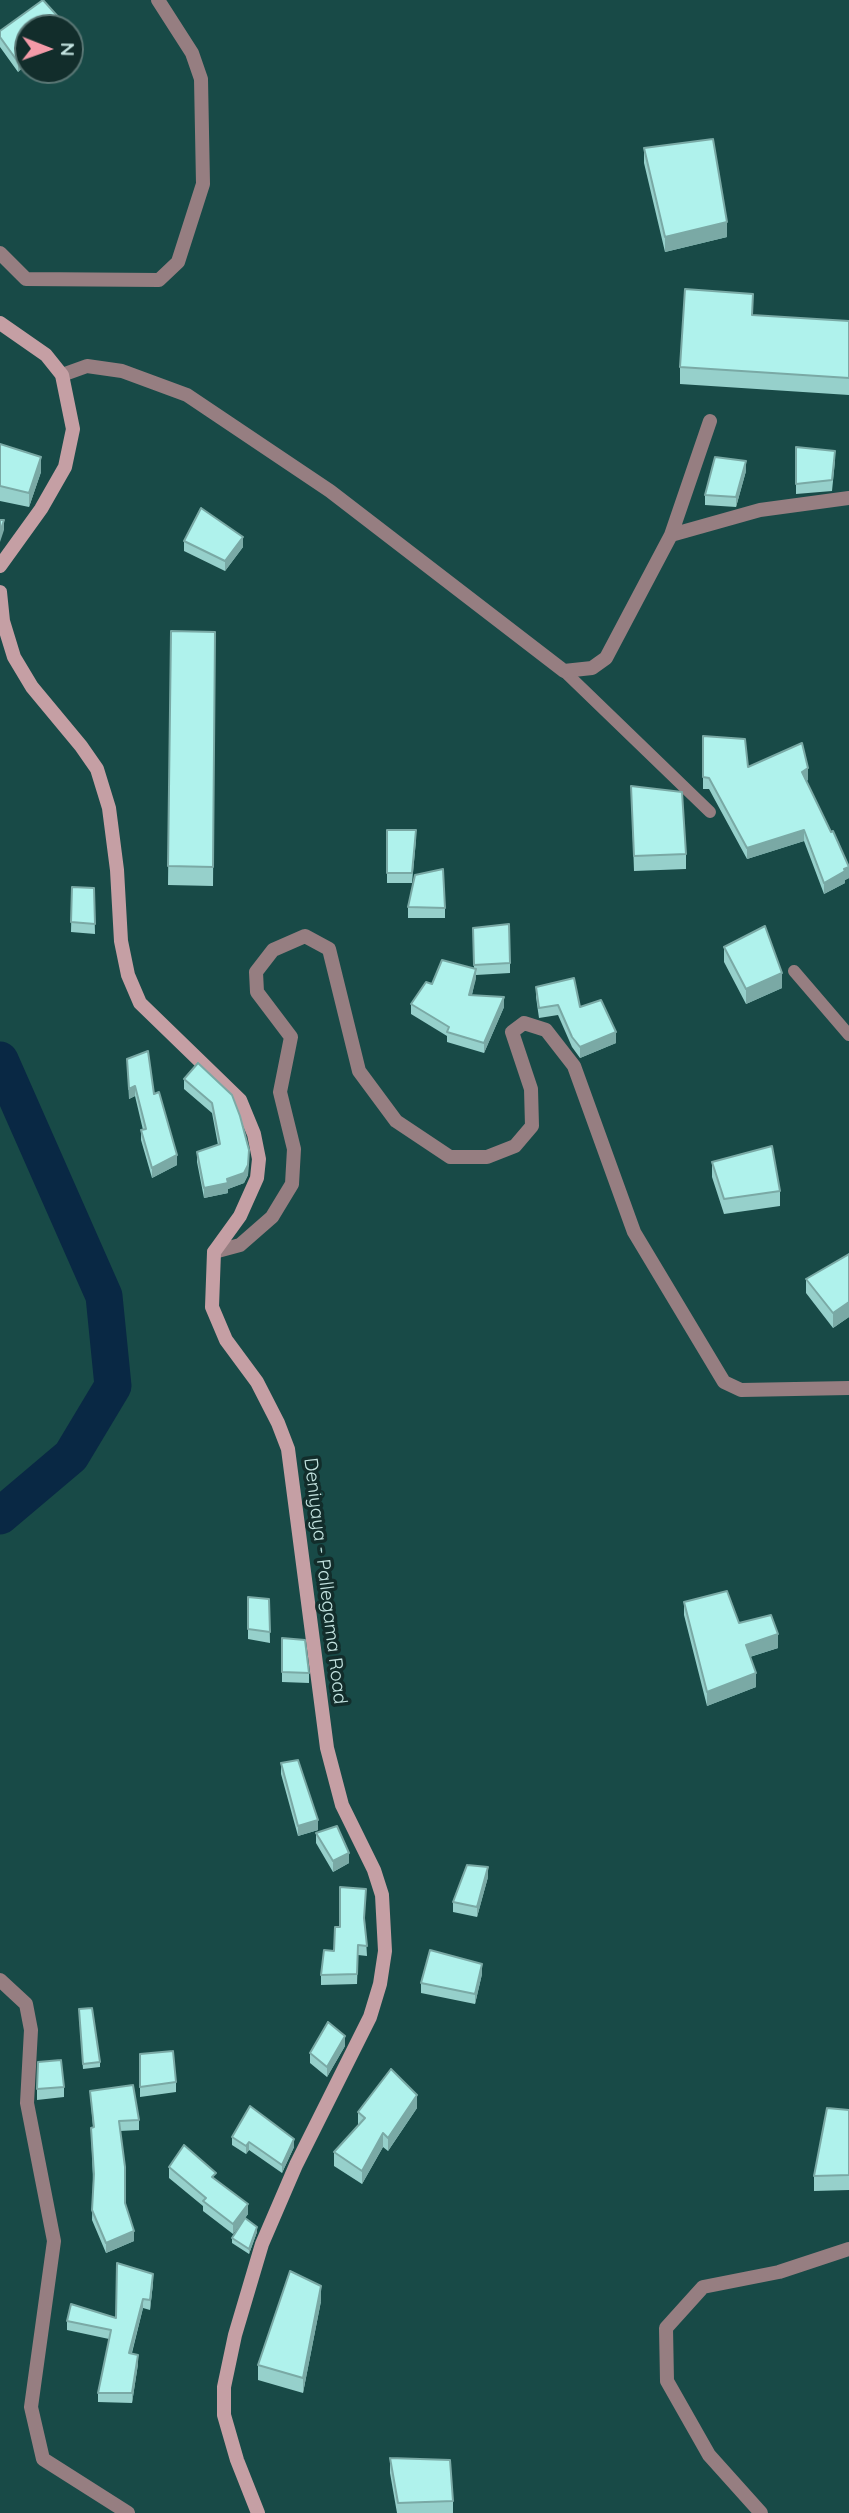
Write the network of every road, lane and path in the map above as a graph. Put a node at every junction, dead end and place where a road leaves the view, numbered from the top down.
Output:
1 (158, 0) edge
2 (0, 253) edge
3 (0, 323) edge
4 (62, 375) junction
5 (710, 421) dead end
6 (849, 498) edge
7 (671, 535) junction
8 (0, 566) edge
9 (0, 592) edge
10 (564, 671) junction
11 (710, 812) dead end
12 (794, 971) dead end
13 (849, 1035) edge
14 (214, 1252) junction
15 (849, 1388) edge
16 (0, 1980) edge
17 (849, 2249) edge
18 (128, 2513) edge
19 (258, 2513) edge
20 (761, 2513) edge

1 - 2 street
3 - 4 main road
4 - 8 main road
4 - 10 street
5 - 7 street
6 - 7 street
7 - 10 street
9 - 14 main road
10 - 11 lane
12 - 13 lane
14 - 15 street
14 - 19 main road, Deniyaya - Pallegama Road
16 - 18 street
17 - 20 street

